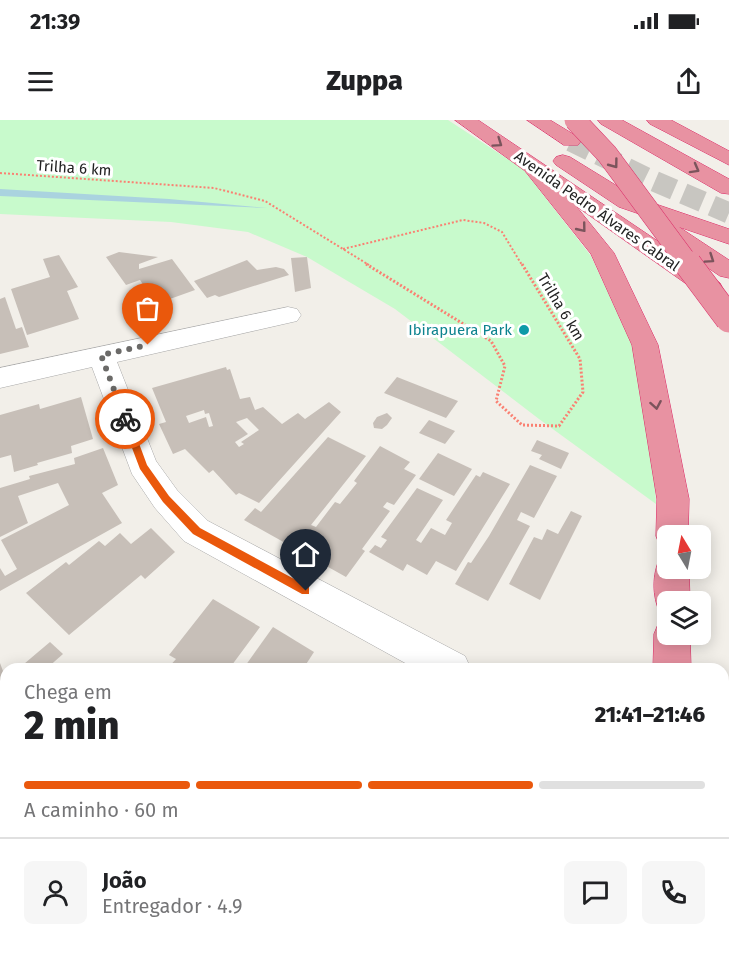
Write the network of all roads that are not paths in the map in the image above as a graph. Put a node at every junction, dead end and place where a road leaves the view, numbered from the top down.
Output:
1 (465, 120) edge
2 (537, 120) edge
3 (608, 120) edge
4 (657, 120) edge
5 (573, 130) edge
6 (540, 159) junction
7 (729, 159) edge
8 (729, 188) edge
9 (627, 202) junction
10 (729, 237) edge
11 (729, 272) edge
12 (729, 302) edge
13 (288, 315) dead end
14 (729, 319) edge
15 (101, 355) junction
16 (0, 378) edge
17 (672, 525) edge
18 (672, 645) edge
19 (441, 663) edge
20 (672, 663) edge

1 -> 6 highway, Avenida Pedro Álvares Cabral
2 - 5 highway
3 -> 8 highway
4 - 7 highway
5 -> 14 highway, bridge
6 - 9 highway
6 - 12 highway, Avenida Pedro Álvares Cabral
6 -> 17 highway
9 - 10 highway
9 -> 11 highway
13 - 15 street
15 - 16 street
15 - 19 street
18 - 20 highway

